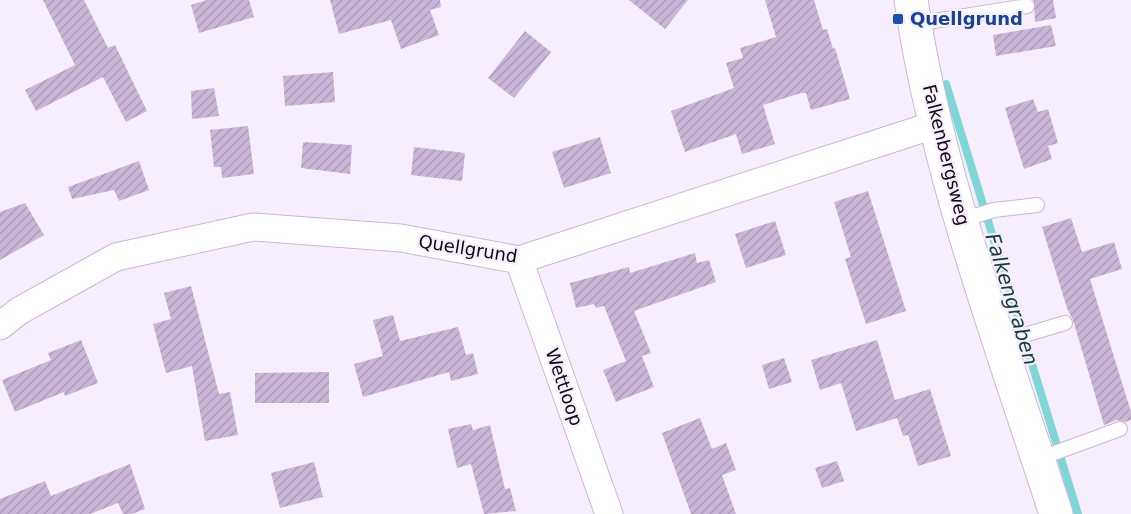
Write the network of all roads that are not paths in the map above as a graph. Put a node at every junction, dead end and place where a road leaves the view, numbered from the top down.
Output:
1 (1027, 6) dead end
2 (913, 12) edge
3 (937, 124) junction
4 (1037, 206) dead end
5 (976, 215) junction
6 (519, 260) junction
7 (1065, 323) dead end
8 (0, 326) edge
9 (1014, 338) junction
10 (1120, 429) dead end
11 (1051, 455) junction
12 (609, 514) edge
13 (1056, 514) edge

1 - 2 lane
2 - 3 street, Falkenbergsweg
3 - 5 street, Falkenbergsweg
3 - 6 street, Quellgrund
4 - 5 lane
5 - 9 street, Falkenbergsweg
6 - 8 street, Quellgrund
6 - 12 street, Wettloop
7 - 9 lane
9 - 11 street, Falkenbergsweg
10 - 11 lane
11 - 13 street, Falkenbergsweg

